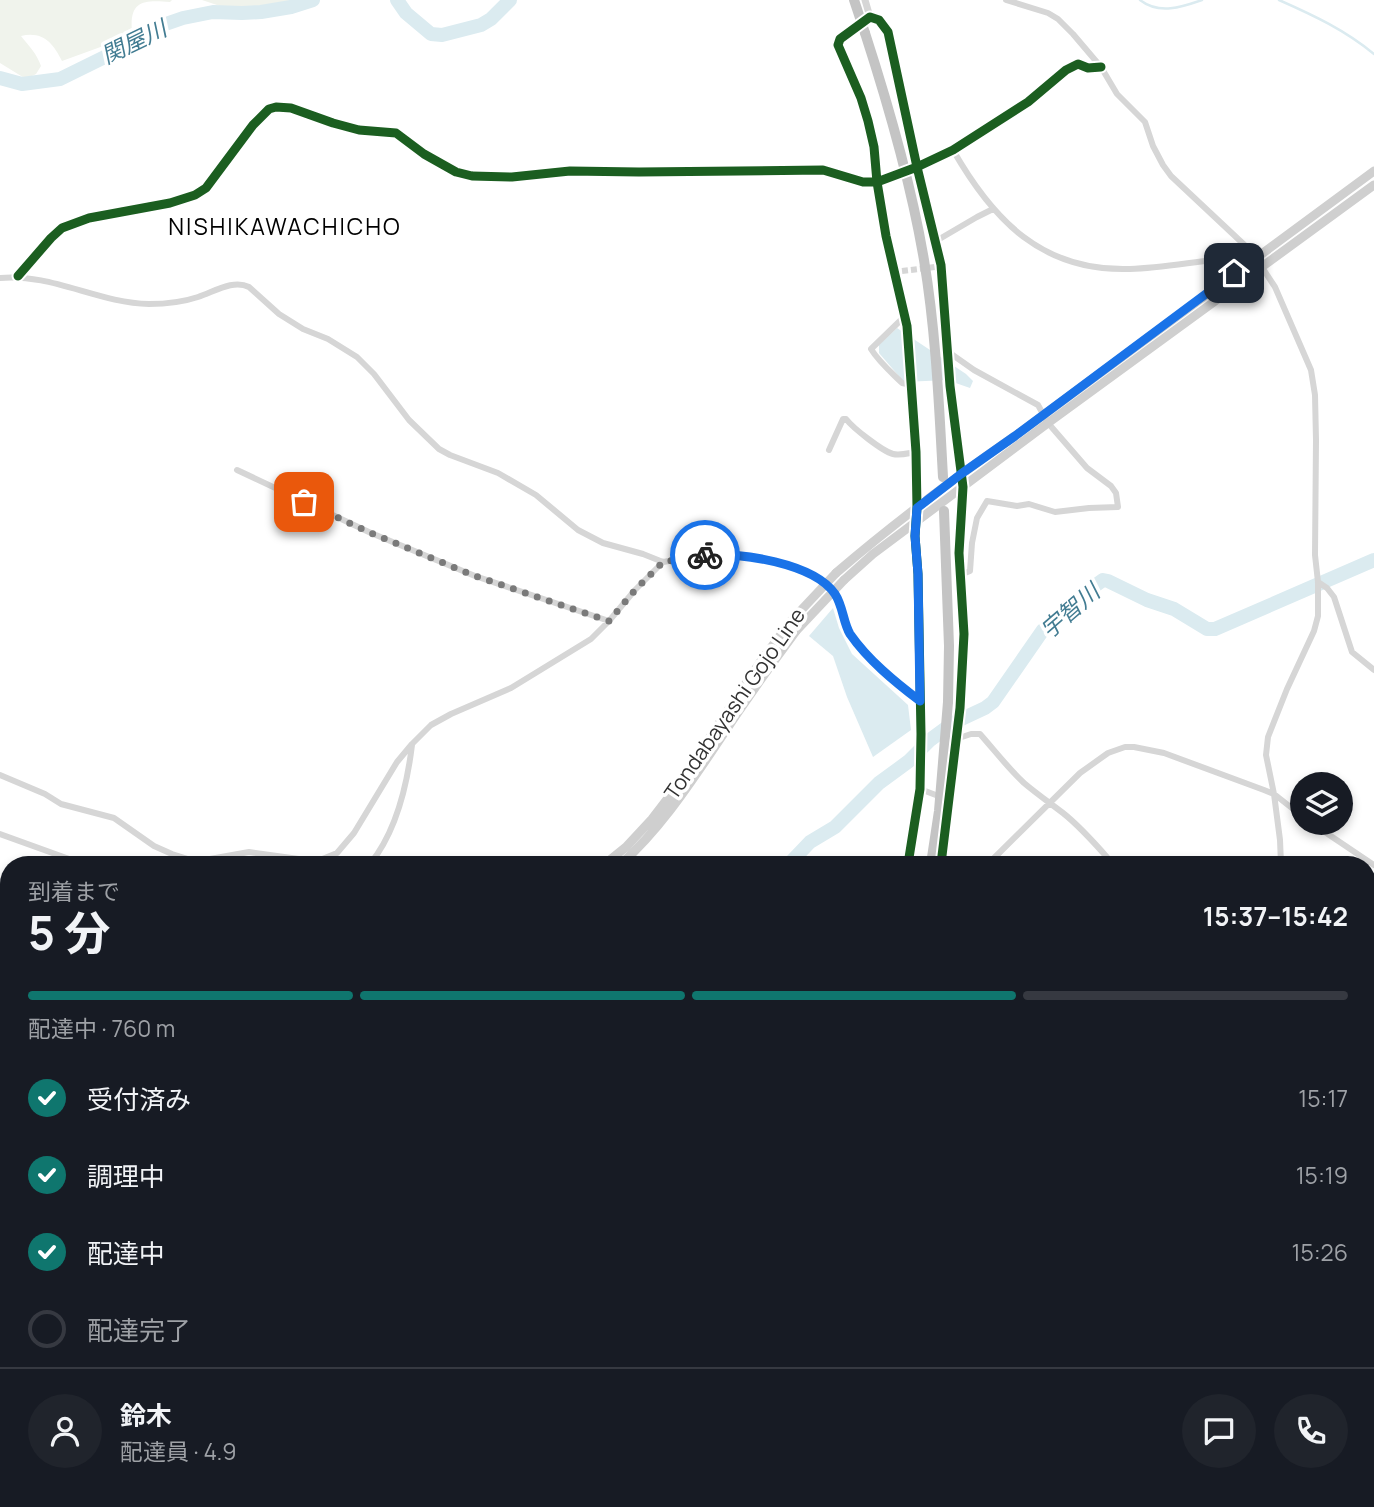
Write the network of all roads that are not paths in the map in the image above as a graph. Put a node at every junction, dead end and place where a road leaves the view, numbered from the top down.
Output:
1 (854, 0) edge
2 (865, 0) edge
3 (1006, 0) edge
4 (870, 17) junction
5 (1101, 67) junction
6 (953, 150) junction
7 (917, 167) junction
8 (1374, 171) edge
9 (886, 177) tunnel mouth
10 (877, 182) junction
11 (1374, 185) edge
12 (993, 209) junction
13 (936, 241) junction
14 (1254, 255) junction
15 (1262, 267) junction
16 (18, 276) junction
17 (0, 278) edge
18 (905, 316) junction
19 (947, 351) junction
20 (912, 385) junction
21 (944, 386) junction
22 (1046, 418) junction
23 (829, 450) dead end
24 (916, 452) junction
25 (237, 470) dead end
26 (961, 474) junction
27 (943, 477) dead end
28 (962, 487) junction
29 (917, 508) junction
30 (944, 511) dead end
31 (916, 522) junction
32 (663, 562) junction
33 (960, 575) junction
34 (1318, 582) junction
35 (609, 621) junction
36 (1374, 670) edge
37 (920, 701) junction
38 (956, 739) junction
39 (412, 744) junction
40 (0, 775) edge
41 (920, 789) junction
42 (1274, 794) junction
43 (950, 800) junction
44 (1049, 804) junction
45 (1290, 807) edge
46 (0, 834) edge
47 (1329, 835) edge
48 (61, 856) edge
49 (178, 856) edge
50 (227, 856) edge
51 (277, 856) edge
52 (330, 856) edge
53 (375, 856) edge
54 (615, 856) edge
55 (630, 856) edge
56 (909, 856) edge
57 (932, 856) edge
58 (942, 856) edge
59 (996, 856) edge
60 (1106, 856) edge
61 (1281, 856) edge
62 (1361, 856) edge

1 - 21 highway, bridge
2 - 4 street
3 - 5 street
4 - 7 street
4 - 10 street
5 - 6 street
5 - 14 street
6 - 7 street
6 - 12 street
7 - 13 street
8 - 14 main road, Tondabayashi Gojo Line
9 - 10 street
10 - 16 street
10 - 18 street
11 - 15 main road, Tondabayashi Gojo Line
12 - 13 street
12 - 14 street
13 - 19 street
14 - 15 street
14 - 22 main road, Tondabayashi Gojo Line
15 - 22 main road, Tondabayashi Gojo Line
15 - 34 street
16 - 17 street
16 - 32 street
18 - 20 street
18 - 20 street
19 - 21 street
19 - 22 street
20 - 24 street
21 - 26 street
21 - 27 highway
22 - 26 main road, Tondabayashi Gojo Line
22 - 28 main road, Tondabayashi Gojo Line
22 - 33 street
23 - 24 street
24 - 29 street
25 - 35 street
26 - 28 street
26 - 29 main road, Tondabayashi Gojo Line
28 - 31 main road, Tondabayashi Gojo Line
28 - 33 street
29 - 31 street
29 - 54 main road, Tondabayashi Gojo Line, bridge
30 - 57 highway, bridge
31 - 37 street
31 - 55 main road, Tondabayashi Gojo Line, bridge
32 - 35 street
32 - 37 street
33 - 38 street
34 - 36 street
34 - 42 street
35 - 39 street
37 - 41 street
38 - 43 street
38 - 44 street
39 - 52 street
39 - 53 street
40 - 49 street
41 - 43 street
41 - 56 street
42 - 44 street
42 - 45 street
42 - 61 street
43 - 58 street
44 - 59 street
44 - 60 street
46 - 48 street
47 - 62 street
50 - 51 street

